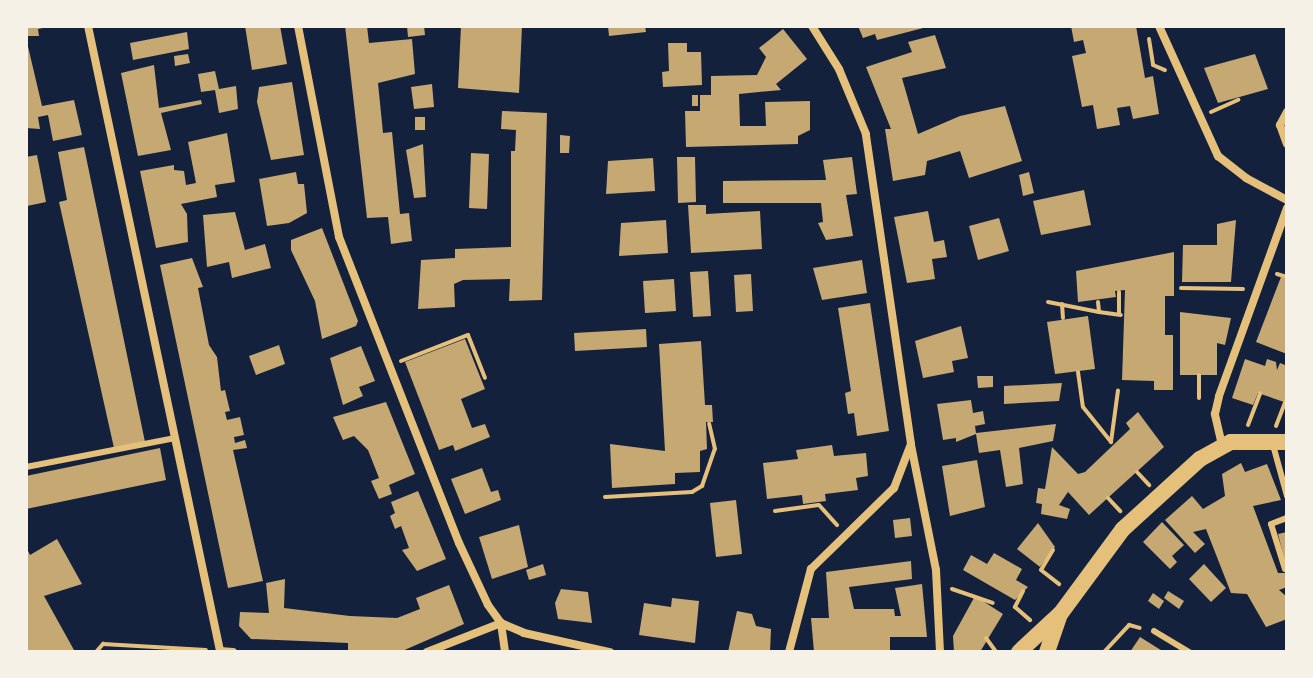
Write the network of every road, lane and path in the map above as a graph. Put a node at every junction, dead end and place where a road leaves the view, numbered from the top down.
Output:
1 (88, 26) edge
2 (298, 26) edge
3 (812, 26) edge
4 (1159, 26) edge
5 (1238, 100) dead end
6 (1287, 112) edge
7 (1199, 117) junction
8 (1287, 144) edge
9 (1287, 200) edge
10 (1287, 208) edge
11 (1181, 288) dead end
12 (1256, 289) junction
13 (1119, 292) dead end
14 (1048, 302) dead end
15 (1098, 302) dead end
16 (1062, 304) junction
17 (1099, 312) junction
18 (1063, 318) dead end
19 (389, 366) junction
20 (1078, 372) dead end
21 (1199, 375) dead end
22 (485, 378) dead end
23 (1118, 390) dead end
24 (1260, 393) dead end
25 (1199, 398) dead end
26 (1285, 402) dead end
27 (709, 424) dead end
28 (175, 438) junction
29 (1243, 440) junction
30 (1279, 441) edge
31 (911, 444) junction
32 (1222, 445) junction
33 (26, 467) edge
34 (1287, 496) edge
35 (605, 497) dead end
36 (775, 511) dead end
37 (1287, 518) edge
38 (844, 533) junction
39 (1053, 550) dead end
40 (1285, 569) edge
41 (938, 584) junction
42 (1023, 591) dead end
43 (1073, 595) junction
44 (993, 603) dead end
45 (1061, 613) junction
46 (501, 623) junction
47 (1042, 630) junction
48 (1154, 631) joint
49 (986, 638) dead end
50 (220, 651) edge
51 (96, 652) edge
52 (233, 652) edge
53 (427, 652) edge
54 (505, 652) edge
55 (610, 652) edge
56 (789, 652) edge
57 (940, 652) edge
58 (996, 652) edge
59 (1019, 652) edge
60 (1047, 652) edge
61 (1104, 652) edge
62 (1189, 652) edge

1 - 28 street
2 - 19 street
3 - 31 street
4 - 7 street
5 - 7 path
6 - 8 street
7 - 9 street
10 - 12 street
11 - 12 path
12 - 32 street
13 - 17 path
14 - 16 path
15 - 17 path
16 - 17 path
16 - 18 path
19 - 22 path
19 - 46 street
20 - 23 path
21 - 25 path
24 - 29 path
26 - 30 path
27 - 35 path
28 - 33 lane
28 - 50 street
29 - 30 main road
29 - 32 main road
30 - 34 lane
31 - 38 street
31 - 41 street
32 - 43 main road
36 - 38 path
37 - 40 lane
38 - 56 street
39 - 43 path
41 - 44 path
41 - 57 street
42 - 47 path
43 - 45 main road
45 - 47 main road
45 - 60 main road
46 - 53 street
46 - 54 street
46 - 55 street
47 - 59 main road
48 - 61 path
48 - 62 lane
49 - 58 path
50 - 51 path
50 - 52 street

